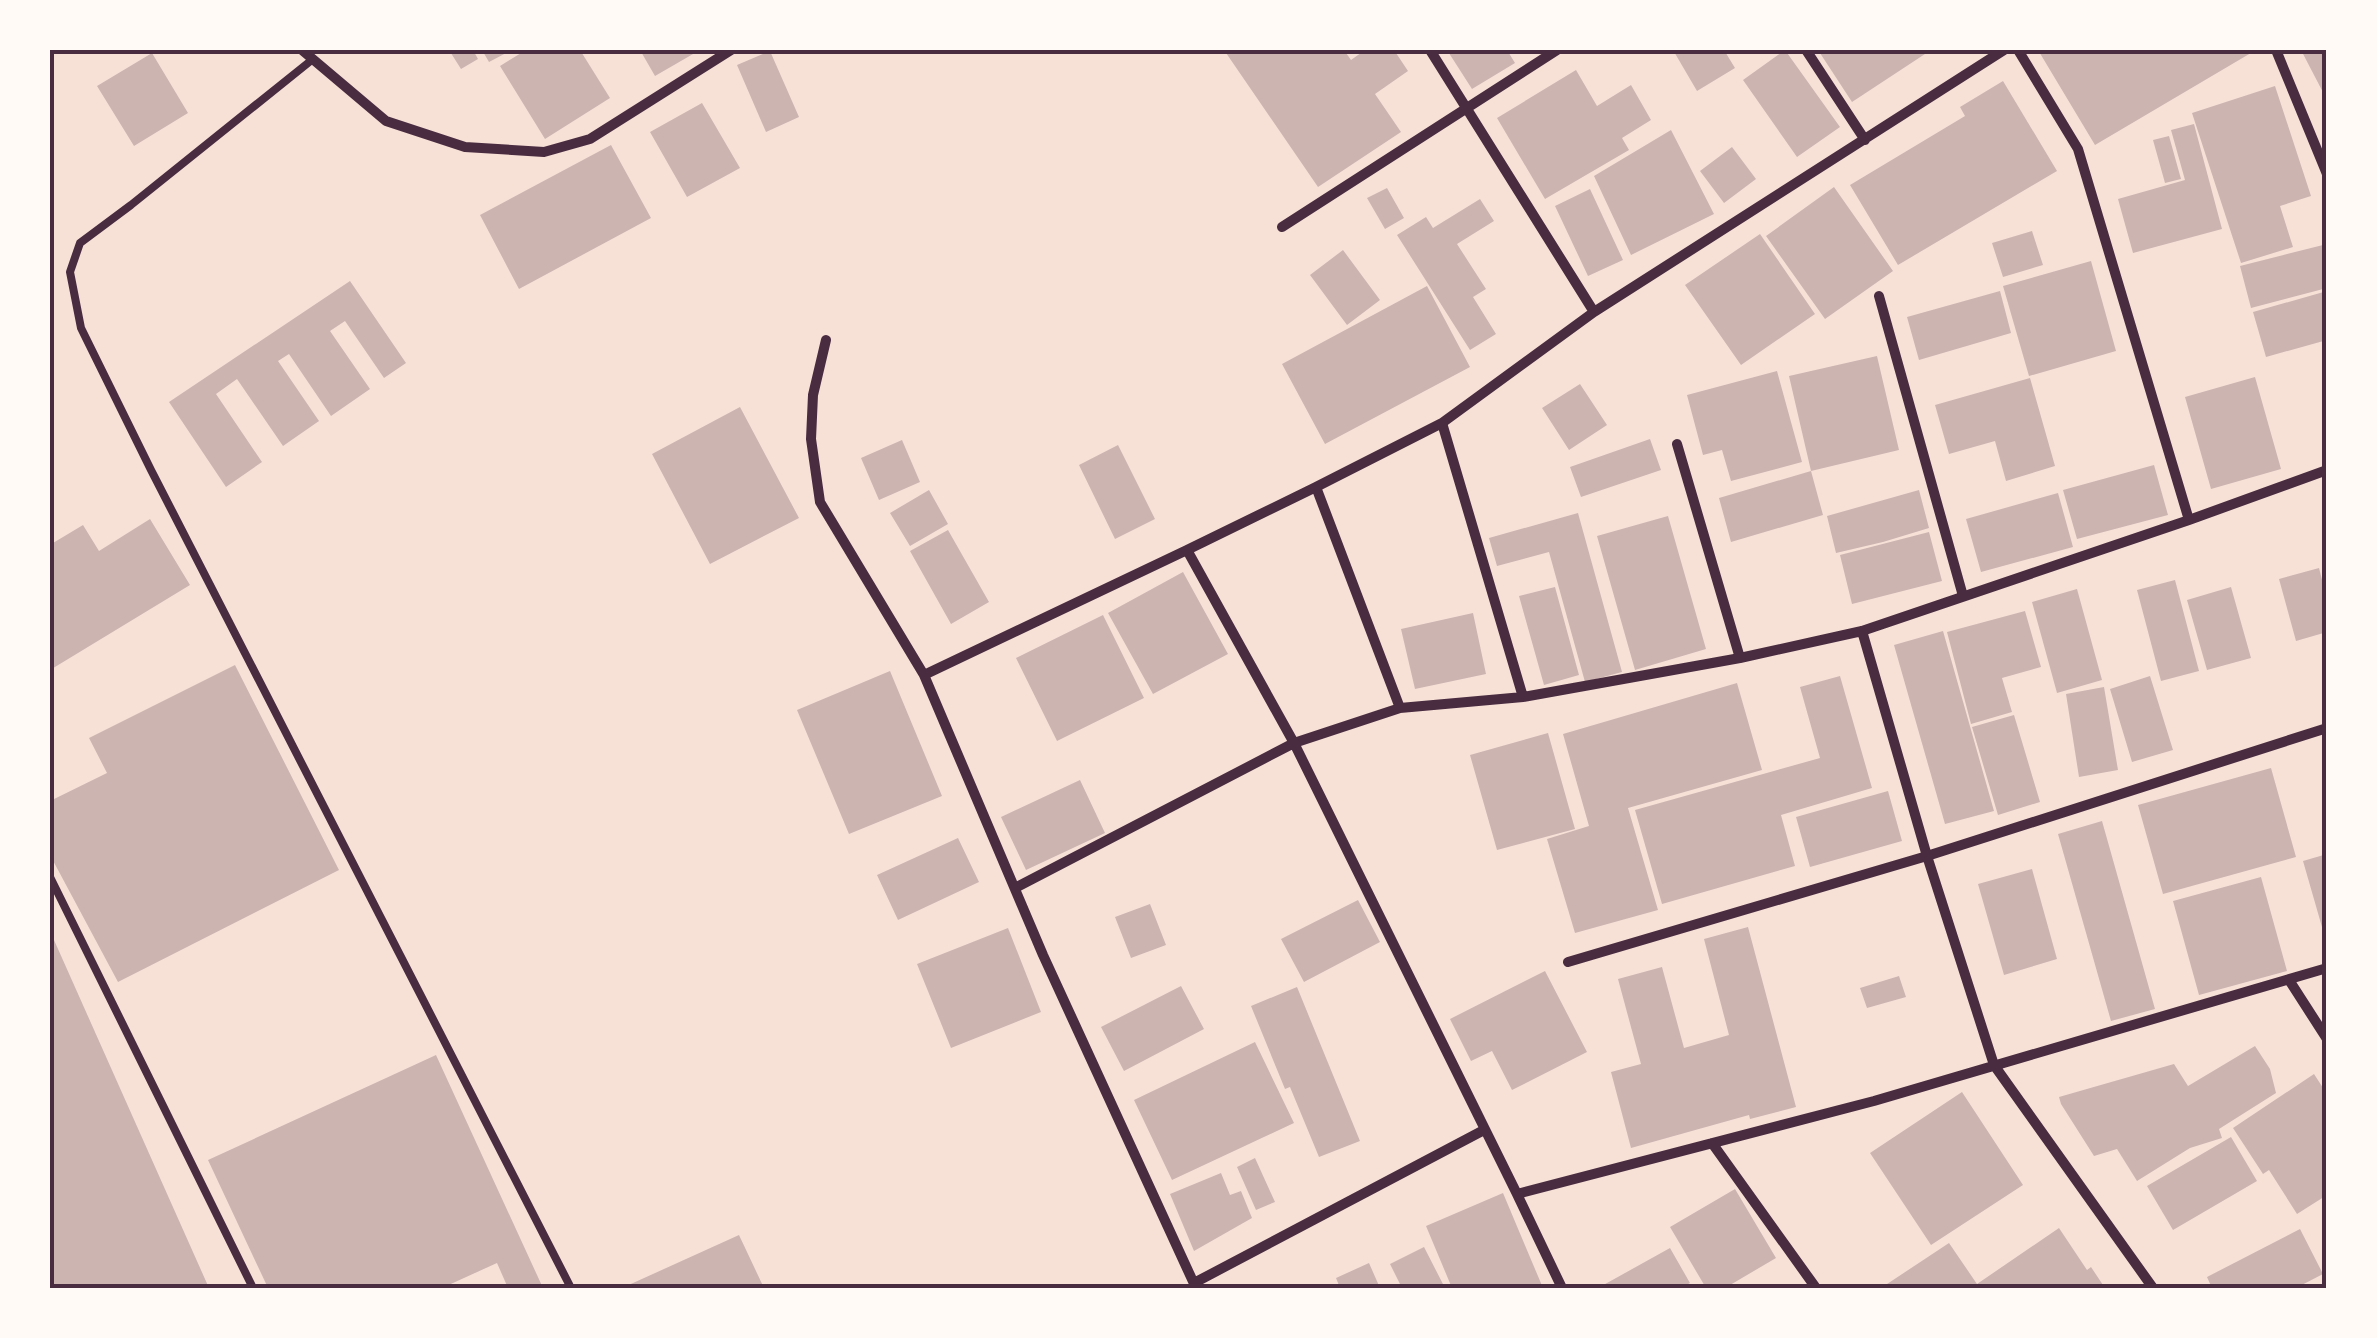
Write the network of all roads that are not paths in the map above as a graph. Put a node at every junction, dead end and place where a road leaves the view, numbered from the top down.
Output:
1 (302, 50) edge
2 (731, 50) edge
3 (1430, 50) edge
4 (1557, 50) edge
5 (1806, 50) edge
6 (2004, 50) edge
7 (2018, 50) edge
8 (2276, 50) edge
9 (312, 59) junction
10 (1468, 109) junction
11 (1866, 140) junction
12 (2327, 174) edge
13 (1282, 227) dead end
14 (1879, 296) dead end
15 (1594, 312) junction
16 (826, 340) dead end
17 (1442, 424) junction
18 (1678, 444) dead end
19 (2327, 470) edge
20 (1316, 487) junction
21 (2189, 520) junction
22 (1187, 550) junction
23 (1963, 596) junction
24 (1862, 630) junction
25 (1740, 658) junction
26 (924, 675) junction
27 (1523, 697) junction
28 (1400, 708) junction
29 (2327, 728) edge
30 (1294, 743) junction
31 (1927, 856) junction
32 (50, 876) edge
33 (1014, 888) junction
34 (1568, 962) dead end
35 (2327, 968) edge
36 (2289, 980) junction
37 (2327, 1039) edge
38 (1994, 1066) junction
39 (1484, 1130) junction
40 (1712, 1143) junction
41 (1516, 1194) junction
42 (1195, 1286) edge
43 (253, 1288) edge
44 (571, 1288) edge
45 (1562, 1288) edge
46 (1816, 1288) edge
47 (2153, 1288) edge

1 - 9 street
2 - 9 street
3 - 10 street
4 - 10 street
5 - 11 street
6 - 11 street
7 - 21 street
8 - 12 street
9 - 44 lane
10 - 13 street
10 - 15 street
11 - 15 street
14 - 23 street
15 - 17 street
16 - 26 street
17 - 20 street
17 - 27 street
18 - 25 street
19 - 21 street
20 - 22 street
20 - 28 street
21 - 23 street
22 - 26 street
22 - 30 street
23 - 24 street
24 - 25 street
24 - 31 street
25 - 27 street
26 - 33 street
27 - 28 street
28 - 30 street
29 - 31 street
30 - 33 street
30 - 39 street
31 - 34 street
31 - 38 street
32 - 43 lane
33 - 42 street
35 - 36 street
36 - 37 street
36 - 38 street
38 - 40 street
38 - 47 street
39 - 41 street
39 - 42 street
40 - 41 street
40 - 46 street
41 - 45 street

